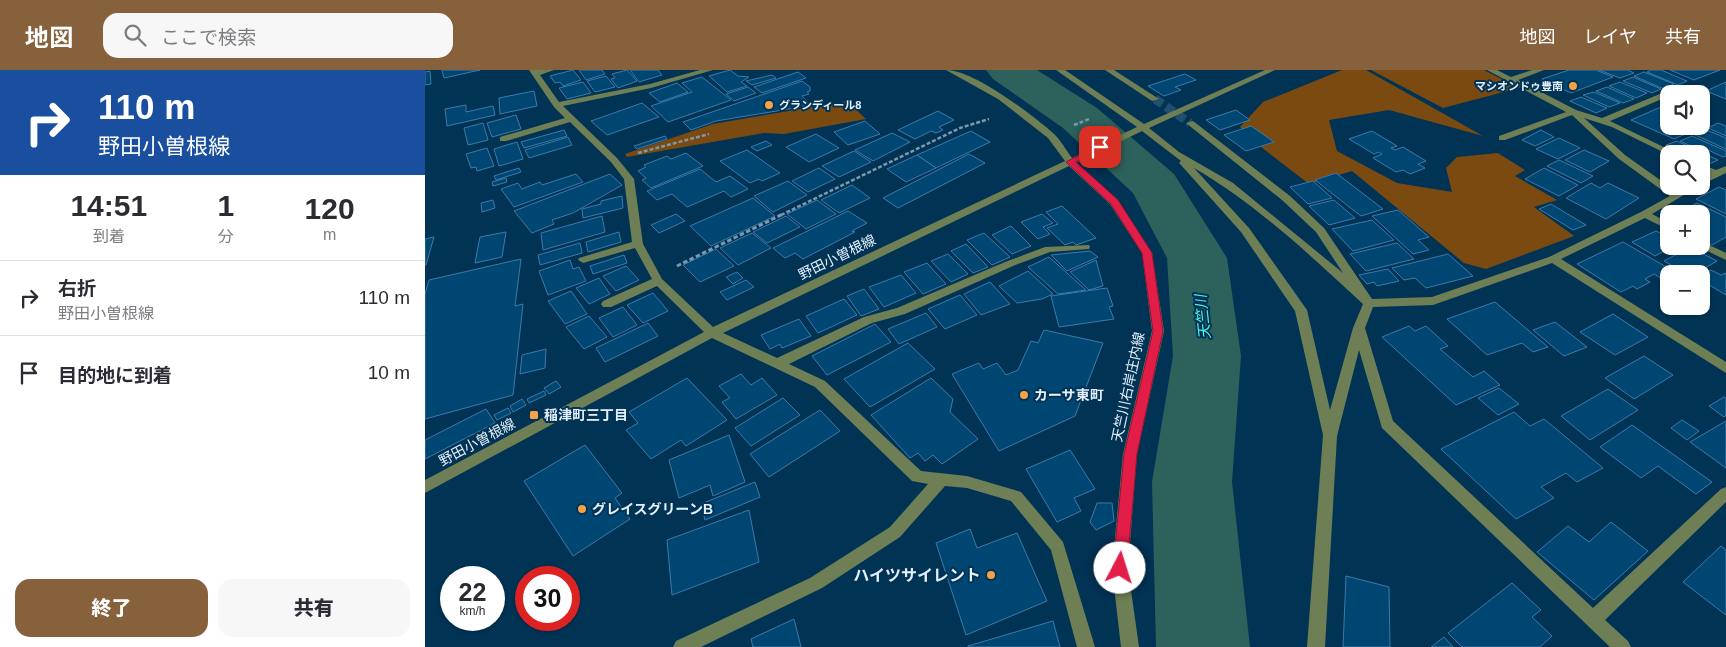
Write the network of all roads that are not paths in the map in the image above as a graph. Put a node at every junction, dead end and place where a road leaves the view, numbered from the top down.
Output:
1 (549, 70) edge
2 (709, 70) edge
3 (950, 70) edge
4 (1060, 70) edge
5 (1109, 70) edge
6 (1271, 70) edge
7 (1491, 70) edge
8 (1540, 70) edge
9 (533, 72) edge
10 (1511, 80) junction
11 (1660, 97) edge
12 (1155, 99) tunnel mouth
13 (557, 105) junction
14 (1573, 112) junction
15 (571, 119) junction
16 (1602, 121) junction
17 (1190, 123) tunnel mouth
18 (1138, 129) junction
19 (1502, 138) dead end
20 (503, 139) dead end
21 (1660, 147) edge
22 (1176, 154) junction
23 (1070, 162) junction
24 (1722, 172) edge
25 (1710, 178) edge
26 (1677, 196) joint
27 (1645, 214) junction
28 (1660, 222) edge
29 (638, 244) junction
30 (1085, 247) dead end
31 (1710, 249) edge
32 (1726, 257) edge
33 (1553, 259) junction
34 (583, 260) dead end
35 (657, 278) junction
36 (1369, 303) junction
37 (607, 304) dead end
38 (1359, 328) junction
39 (712, 333) junction
40 (1723, 361) edge
41 (777, 364) junction
42 (1330, 436) junction
43 (941, 480) junction
44 (425, 487) edge
45 (1726, 493) edge
46 (1593, 620) junction
47 (682, 647) edge
48 (1086, 647) edge
49 (1130, 647) edge
50 (1315, 647) edge
51 (1622, 647) edge

1 - 9 street
2 - 13 street
3 - 23 street, 天竺川右岸庄内線
4 - 18 street
5 - 12 street
6 - 18 street, 野田小曽根線
7 - 10 street
8 - 10 street
9 - 13 street
10 - 14 street
11 - 16 street
13 - 15 street
14 - 16 street
14 - 19 street
14 - 26 street
15 - 20 street
15 - 29 street
16 - 21 street
17 - 36 street
18 - 22 street
18 - 23 street, 野田小曽根線
22 - 36 street
22 - 42 street
23 - 39 street, 野田小曽根線
23 - 49 street, 天竺川右岸庄内線
24 - 25 street
26 - 27 street
27 - 28 street
27 - 33 street
29 - 34 street
29 - 35 street
30 - 41 street
31 - 32 street
33 - 36 street
33 - 40 street
35 - 37 street
35 - 39 street
36 - 38 street
38 - 42 street
38 - 46 street
39 - 41 street
39 - 44 street, 野田小曽根線
41 - 43 street
42 - 50 street
43 - 47 street
43 - 48 street
45 - 46 street
46 - 51 street

